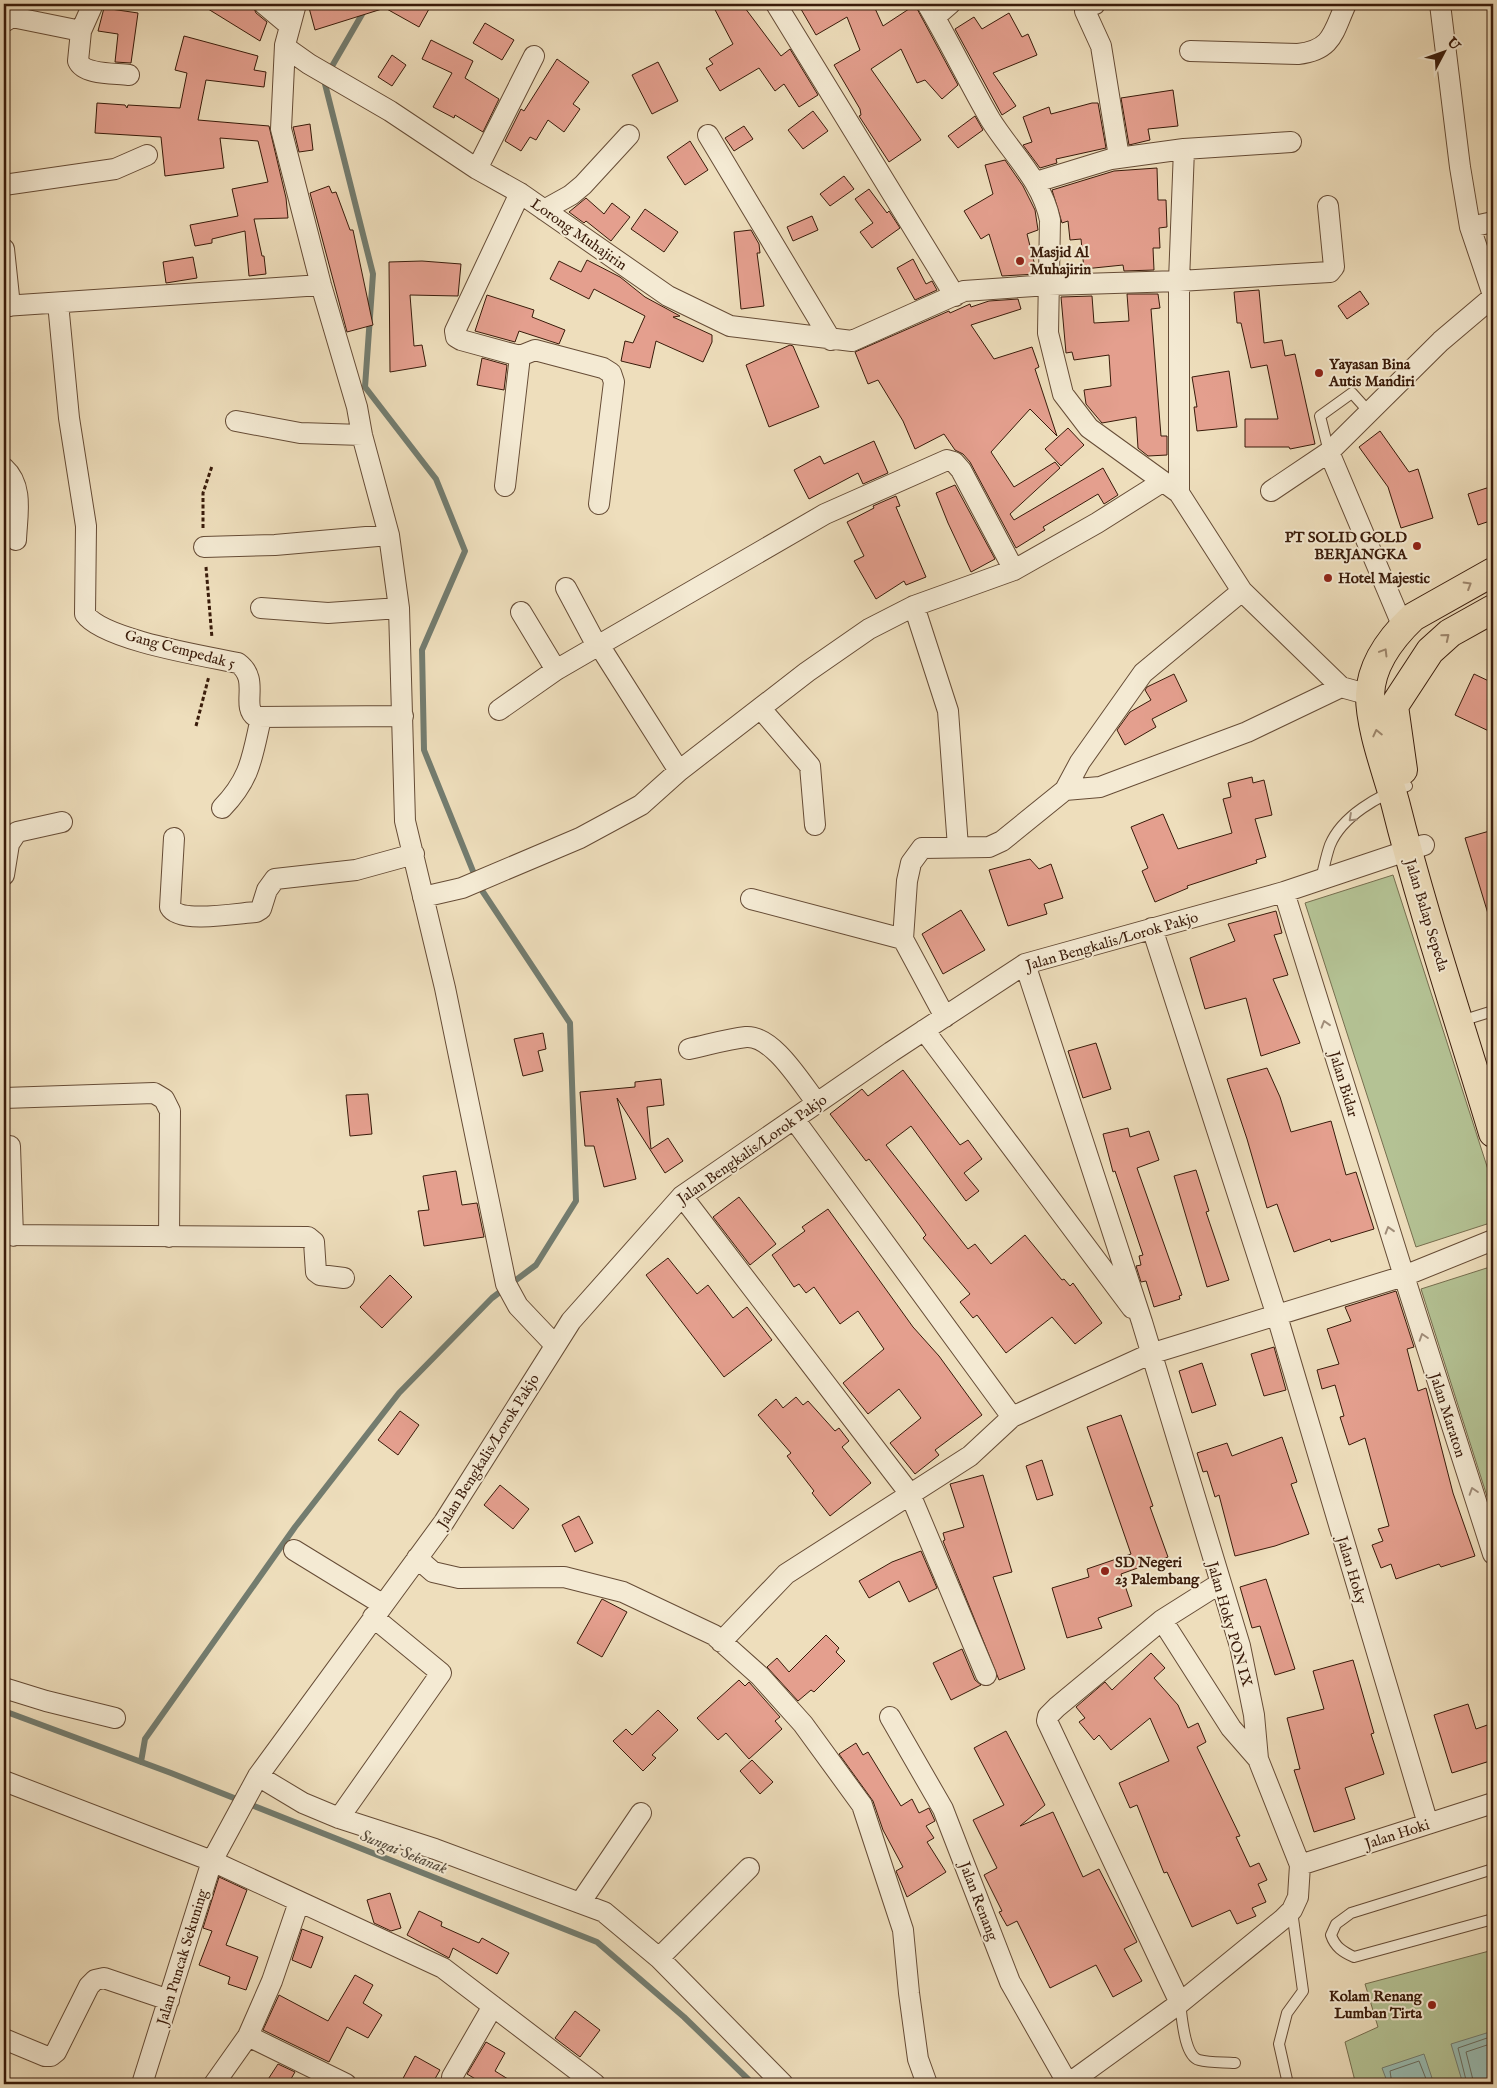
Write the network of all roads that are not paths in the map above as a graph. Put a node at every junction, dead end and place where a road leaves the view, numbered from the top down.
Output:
1 (94, 4) edge
2 (264, 4) edge
3 (296, 4) edge
4 (776, 4) edge
5 (950, 4) edge
6 (1095, 4) edge
7 (1346, 4) edge
8 (1440, 4) edge
9 (931, 10) edge
10 (4, 22) edge
11 (289, 25) junction
12 (81, 31) junction
13 (285, 47) junction
14 (1190, 50) dead end
15 (534, 56) dead end
16 (128, 75) dead end
17 (630, 135) dead end
18 (708, 135) dead end
19 (1291, 142) dead end
20 (1184, 149) junction
21 (147, 155) dead end
22 (1119, 157) junction
23 (477, 169) junction
24 (1036, 182) junction
25 (4, 184) edge
26 (520, 193) junction
27 (1328, 206) dead end
28 (544, 210) junction
29 (1493, 222) edge
30 (1470, 227) junction
31 (4, 249) edge
32 (1179, 281) junction
33 (321, 285) junction
34 (1049, 285) junction
35 (955, 296) junction
36 (1493, 296) edge
37 (58, 302) junction
38 (7, 306) edge
39 (830, 340) junction
40 (520, 356) junction
41 (1370, 413) junction
42 (236, 421) dead end
43 (362, 435) junction
44 (1329, 452) junction
45 (4, 468) edge
46 (1162, 482) junction
47 (505, 486) dead end
48 (1271, 491) dead end
49 (1179, 493) junction
50 (600, 504) dead end
51 (390, 535) junction
52 (16, 540) dead end
53 (204, 547) road end
54 (1014, 570) junction
55 (1493, 572) edge
56 (566, 588) dead end
57 (1242, 591) junction
58 (914, 606) junction
59 (261, 608) dead end
60 (399, 608) junction
61 (1493, 609) edge
62 (521, 612) dead end
63 (1403, 627) junction
64 (598, 645) junction
65 (556, 670) junction
66 (1341, 687) junction
67 (1370, 695) junction
68 (1394, 706) junction
69 (761, 709) junction
70 (499, 710) dead end
71 (403, 716) junction
72 (261, 718) junction
73 (679, 771) junction
74 (1399, 788) junction
75 (1065, 790) junction
76 (222, 808) dead end
77 (62, 822) dead end
78 (815, 825) dead end
79 (174, 838) dead end
80 (958, 847) junction
81 (1416, 848) junction
82 (414, 854) junction
83 (4, 875) edge
84 (1321, 879) junction
85 (1284, 892) junction
86 (423, 897) junction
87 (751, 899) dead end
88 (1152, 928) junction
89 (902, 939) junction
90 (1025, 964) junction
91 (1476, 1016) edge
92 (945, 1017) junction
93 (924, 1030) junction
94 (689, 1049) dead end
95 (1493, 1078) edge
96 (4, 1098) edge
97 (817, 1103) junction
98 (794, 1119) junction
99 (1493, 1133) edge
100 (10, 1146) dead end
101 (682, 1196) junction
102 (8, 1236) edge
103 (169, 1237) junction
104 (1493, 1240) edge
105 (1404, 1276) junction
106 (344, 1278) dead end
107 (1277, 1316) junction
108 (1142, 1322) junction
109 (555, 1345) junction
110 (1150, 1354) junction
111 (1012, 1417) junction
112 (910, 1494) junction
113 (294, 1550) dead end
114 (1493, 1554) edge
115 (417, 1558) junction
116 (1219, 1584) junction
117 (378, 1610) junction
118 (1162, 1620) junction
119 (721, 1642) junction
120 (986, 1676) dead end
121 (4, 1688) edge
122 (890, 1717) dead end
123 (115, 1718) dead end
124 (1258, 1759) junction
125 (256, 1779) junction
126 (4, 1782) edge
127 (1493, 1804) edge
128 (641, 1813) dead end
129 (339, 1818) junction
130 (1428, 1824) junction
131 (228, 1832) joint
132 (212, 1862) junction
133 (1300, 1865) junction
134 (749, 1868) dead end
135 (1493, 1869) edge
136 (299, 1902) junction
137 (580, 1903) junction
138 (1292, 1910) junction
139 (1493, 1919) edge
140 (659, 1958) junction
141 (169, 2000) junction
142 (1180, 2003) junction
143 (493, 2006) junction
144 (248, 2036) junction
145 (4, 2039) edge
146 (1235, 2063) dead end
147 (142, 2084) edge
148 (214, 2084) edge
149 (346, 2084) edge
150 (452, 2084) edge
151 (595, 2084) edge
152 (783, 2084) edge
153 (927, 2084) edge
154 (1068, 2084) edge
155 (1288, 2084) edge

1 - 12 street
2 - 11 street
3 - 11 street
4 - 35 street
5 - 9 street
6 - 22 street
7 - 14 street
8 - 30 street
9 - 24 street
10 - 12 street
11 - 13 street
12 - 16 street
13 - 23 street, Lorong Muhajirin
13 - 33 street
15 - 23 street
17 - 28 street
18 - 39 street
19 - 20 street
20 - 22 street
20 - 32 street
21 - 25 street
22 - 24 street
23 - 26 street, Lorong Muhajirin
24 - 34 street
26 - 28 street, Lorong Muhajirin
26 - 40 street
27 - 32 street, Lorong Muhajirin
28 - 39 street, Lorong Muhajirin
29 - 30 street
30 - 36 street
31 - 38 street
32 - 34 street, Lorong Muhajirin
32 - 49 street
33 - 37 street
33 - 43 street
34 - 35 street, Lorong Muhajirin
34 - 46 street
35 - 39 street, Lorong Muhajirin
36 - 41 street
37 - 38 street
37 - 72 street, Gang Cempedak 5
40 - 47 street
40 - 50 street
41 - 44 street
41 - 44 lane
42 - 43 street
43 - 51 street
44 - 48 street
44 - 63 street
45 - 52 street
46 - 49 street
46 - 54 street
49 - 57 street
51 - 53 street
51 - 60 street
54 - 58 street
54 - 64 street
63 -> 55 main road
56 - 64 street
57 - 66 street
57 - 75 street
58 - 69 street
58 - 80 street
59 - 60 street
60 - 71 street
68 -> 61 main road
62 - 65 street
67 -> 63 main road
64 - 65 street
64 - 73 street
65 - 70 street
66 - 67 street
66 - 75 street
67 - 68 main road
74 -> 67 main road, Jalan Balap Sepeda
68 - 74 main road, Jalan Balap Sepeda
69 - 73 street
69 - 78 street
71 - 72 street
71 - 82 street
72 - 76 street
73 - 86 street
74 - 81 main road, Jalan Balap Sepeda
74 -> 84 lane
75 - 80 street
77 - 83 street
79 - 82 street
80 - 89 street
81 - 84 street, Jalan Bengkalis/Lorok Pakjo
81 - 91 main road, Jalan Balap Sepeda
82 - 86 street
84 - 85 street, Jalan Bengkalis/Lorok Pakjo
85 - 88 street, Jalan Bengkalis/Lorok Pakjo
105 -> 85 street, Jalan Bidar
86 - 109 street
87 - 89 street
88 - 90 street, Jalan Bengkalis/Lorok Pakjo
88 - 107 street, Jalan Hoky
89 - 92 street
90 - 92 street, Jalan Bengkalis/Lorok Pakjo
90 - 108 street, Jalan Hoky PON IX
91 - 95 main road, Jalan Balap Sepeda
91 - 99 main road, Jalan Balap Sepeda
92 - 93 street, Jalan Bengkalis/Lorok Pakjo
93 - 97 street, Jalan Bengkalis/Lorok Pakjo
93 - 108 street
94 - 97 street
96 - 103 street
97 - 98 street, Jalan Bengkalis/Lorok Pakjo
98 - 101 street, Jalan Bengkalis/Lorok Pakjo
98 - 111 street
100 - 102 street
101 - 109 street, Jalan Bengkalis/Lorok Pakjo
101 - 112 street
102 - 103 street
103 - 106 street
104 - 105 street
105 - 107 street
114 -> 105 street, Jalan Maraton
107 - 110 street
107 - 130 street, Jalan Hoky
108 - 110 street, Jalan Hoky PON IX
109 - 115 street, Jalan Bengkalis/Lorok Pakjo
110 - 111 street
110 - 116 street, Jalan Hoky PON IX
111 - 112 street
112 - 119 street
112 - 120 street
113 - 117 street
115 - 117 street, Jalan Bengkalis/Lorok Pakjo
115 - 119 street
116 - 118 street
116 - 124 street, Jalan Hoky PON IX
117 - 125 street, Jalan Bengkalis/Lorok Pakjo
117 - 129 street
118 - 124 street
118 - 142 street
119 - 153 street
121 - 123 street
122 - 154 street, Jalan Renang
124 - 133 street, Jalan Hoky PON IX
125 - 129 street
125 - 131 street, Jalan Bengkalis/Lorok Pakjo
126 - 132 street
127 - 130 street, Jalan Hoki
128 - 137 street
129 - 137 street
130 - 133 street, Jalan Hoki
131 - 132 street, Jalan Puncak Sekuning
132 - 136 street
132 - 141 street, Jalan Puncak Sekuning
133 - 138 street
134 - 140 street
135 - 139 lane
136 - 143 street
136 - 144 street
137 - 140 street
138 - 142 street
138 - 155 lane
140 - 152 street
141 - 145 street
141 - 147 street, Jalan Puncak Sekuning
142 - 146 lane
142 - 154 street
143 - 150 street
143 - 151 street
144 - 148 street
144 - 149 street

